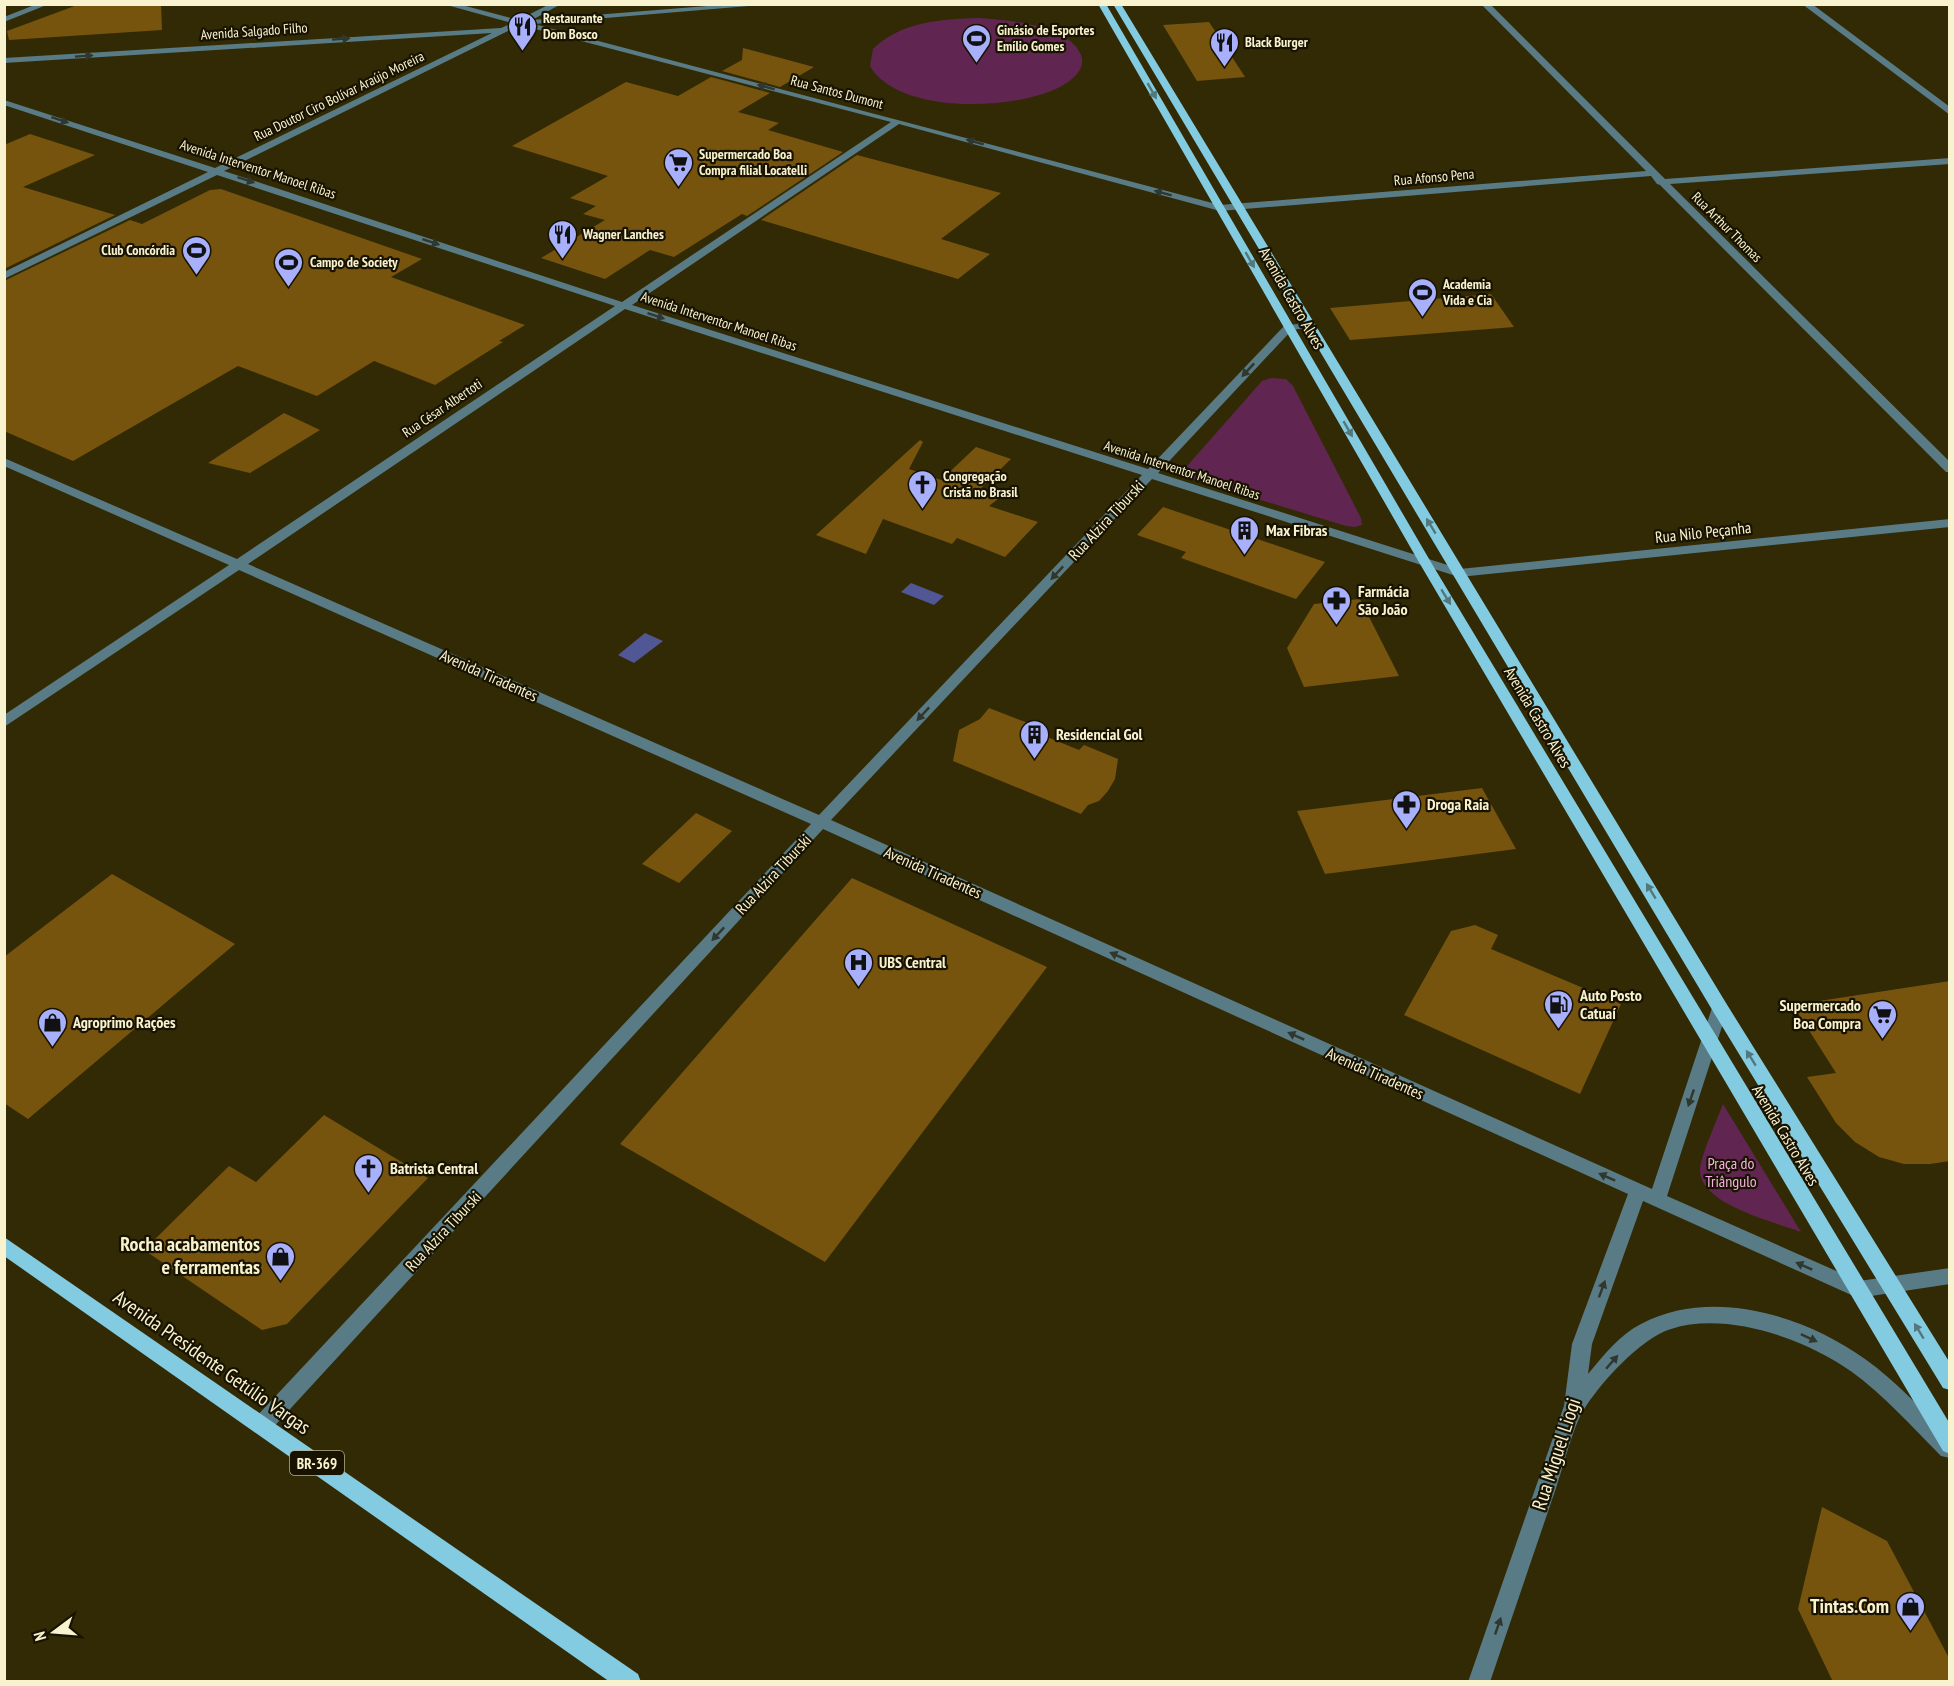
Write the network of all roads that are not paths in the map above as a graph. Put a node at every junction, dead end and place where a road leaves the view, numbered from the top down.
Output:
1 (45, 4) edge
2 (447, 4) edge
3 (556, 4) edge
4 (770, 4) edge
5 (1102, 4) edge
6 (1117, 4) edge
7 (1485, 4) edge
8 (1806, 4) edge
9 (4, 20) edge
10 (519, 23) junction
11 (506, 25) junction
12 (178, 41) junction
13 (174, 50) junction
14 (4, 51) edge
15 (4, 61) edge
16 (1142, 61) junction
17 (4, 102) edge
18 (1950, 112) edge
19 (898, 121) junction
20 (1950, 161) edge
21 (218, 171) junction
22 (1651, 173) junction
23 (1660, 182) junction
24 (1239, 207) junction
25 (1220, 208) junction
26 (4, 276) edge
27 (622, 305) junction
28 (1309, 325) junction
29 (1289, 327) junction
30 (4, 461) edge
31 (1950, 469) edge
32 (1148, 475) junction
33 (1950, 523) edge
34 (239, 564) junction
35 (1426, 564) junction
36 (1459, 573) junction
37 (4, 722) edge
38 (1582, 776) junction
39 (1554, 779) junction
40 (821, 822) junction
41 (1720, 1008) junction
42 (1710, 1043) junction
43 (1638, 1191) junction
44 (1657, 1200) junction
45 (4, 1245) edge
46 (1950, 1276) edge
47 (1890, 1284) junction
48 (1858, 1290) junction
49 (1950, 1381) edge
50 (1574, 1406) junction
51 (262, 1425) junction
52 (1950, 1444) edge
53 (1950, 1450) edge
54 (630, 1682) edge
55 (1479, 1682) edge

1 - 9 street
2 - 11 street
3 - 10 street, Rua Doutor Ciro Bolívar Araújo Moreira
4 - 10 street
5 - 16 main road, Avenida Castro Alves
6 - 16 main road, Avenida Castro Alves
7 - 22 street, Rua Arthur Thomas
8 - 18 street
10 - 11 street, Rua Doutor Ciro Bolívar Araújo Moreira
19 -> 10 street, Rua Santos Dumont
11 - 12 street, Avenida Salgado Filho
13 -> 11 street, Avenida Salgado Filho
11 - 21 street, Rua Doutor Ciro Bolívar Araújo Moreira
12 - 13 street
12 - 14 street, Avenida Salgado Filho
15 -> 13 street, Avenida Salgado Filho
16 - 24 main road, Avenida Castro Alves
16 -> 25 main road, Avenida Castro Alves
17 -> 21 street, Avenida Interventor Manoel Ribas
25 -> 19 street, Rua Santos Dumont
19 - 27 street, Rua César Albertoti
20 - 23 street
21 - 26 street, Rua Doutor Ciro Bolívar Araújo Moreira
21 -> 27 street, Avenida Interventor Manoel Ribas
22 - 23 street, Rua Arthur Thomas
22 - 24 street, Rua Afonso Pena
23 - 31 street, Rua Arthur Thomas
24 - 25 street, Rua Afonso Pena
24 - 28 main road, Avenida Castro Alves
25 -> 29 main road, Avenida Castro Alves
27 -> 32 street, Avenida Interventor Manoel Ribas
27 - 34 street, Rua César Albertoti
28 - 29 street
36 -> 28 main road, Avenida Castro Alves
29 -> 32 street, Rua Alzira Tiburski
29 -> 35 main road, Avenida Castro Alves
30 - 34 street, Avenida Tiradentes
32 - 35 street, Avenida Interventor Manoel Ribas
32 -> 40 street, Rua Alzira Tiburski
33 - 36 street, Rua Nilo Peçanha
34 - 37 street, Rua César Albertoti
34 - 40 street, Avenida Tiradentes
35 - 36 street, Avenida Interventor Manoel Ribas
35 -> 39 main road, Avenida Castro Alves
36 - 38 main road, Avenida Castro Alves
38 - 39 main road
41 -> 38 main road, Avenida Castro Alves
39 - 42 main road, Avenida Castro Alves
43 -> 40 street, Avenida Tiradentes
40 -> 51 street, Rua Alzira Tiburski
41 - 42 street
47 -> 41 main road, Avenida Castro Alves
42 -> 44 street
42 - 48 main road, Avenida Castro Alves
43 - 44 street, Avenida Tiradentes
50 -> 43 street, Rua Miguel Liogi
48 -> 44 street, Avenida Tiradentes
45 - 51 main road, Avenida Presidente Getúlio Vargas / BR-369
46 - 47 street
47 - 48 street
49 -> 47 main road, Avenida Castro Alves
48 - 52 main road, Avenida Castro Alves
50 -> 53 street
55 -> 50 street, Rua Miguel Liogi
51 - 54 main road, Avenida Presidente Getúlio Vargas / BR-369

